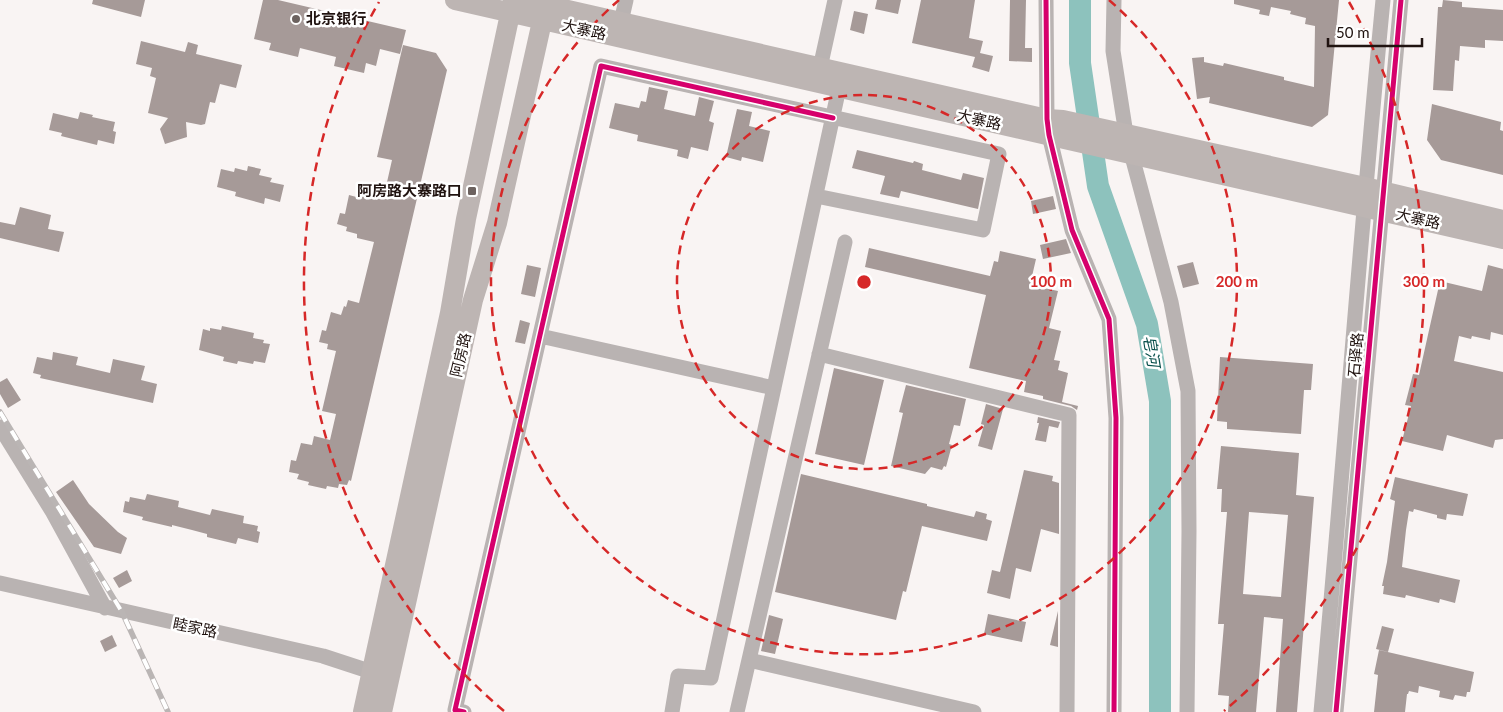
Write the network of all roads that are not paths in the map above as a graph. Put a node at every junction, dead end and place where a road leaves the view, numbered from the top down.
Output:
1 (455, 0) edge
2 (626, 0) edge
3 (835, 0) edge
4 (1046, 0) edge
5 (1114, 0) edge
6 (1383, 0) edge
7 (1401, 0) edge
8 (514, 4) edge
9 (545, 9) edge
10 (621, 22) junction
11 (820, 68) junction
12 (839, 88) junction
13 (833, 118) junction
14 (1056, 128) junction
15 (1117, 132) junction
16 (483, 140) junction
17 (514, 147) junction
18 (1123, 152) junction
19 (816, 196) junction
20 (1373, 199) junction
21 (1503, 220) edge
22 (1503, 239) edge
23 (844, 242) dead end
24 (540, 336) junction
25 (819, 354) junction
26 (774, 388) junction
27 (0, 427) edge
28 (0, 583) edge
29 (105, 608) junction
30 (749, 660) junction
31 (380, 675) junction
32 (363, 712) edge
33 (382, 712) edge
34 (464, 712) edge
35 (672, 712) edge
36 (737, 712) edge
37 (974, 712) edge
38 (1067, 712) edge
39 (1114, 712) edge
40 (1187, 712) edge
41 (1321, 712) edge
42 (1336, 712) edge

1 - 8 main road, 大寨路
2 - 10 street
3 - 11 street
4 - 14 street
5 - 15 street
6 - 20 street, 石驿路
7 - 20 street, 石驿路
8 - 9 main road, 大寨路
8 - 16 main road, 阿房路
9 - 10 main road, 大寨路
9 - 12 main road, 大寨路
9 - 17 main road, 阿房路
10 - 11 main road, 大寨路
11 - 14 main road, 大寨路
12 - 13 street
12 - 14 main road, 大寨路
13 - 19 street
13 - 19 street
13 - 24 street
14 - 15 main road, 大寨路
14 - 18 main road, 大寨路
14 - 39 street
15 - 18 street
15 - 20 main road, 大寨路
16 - 17 main road
16 - 31 main road, 阿房路
17 - 31 main road, 阿房路
18 - 20 main road, 大寨路
18 - 40 street
19 - 26 street
20 - 21 main road, 大寨路
20 - 22 main road, 大寨路
20 - 41 street, 石驿路
20 - 42 street, 石驿路
23 - 25 street
24 - 26 street
24 - 34 street
25 - 30 street
25 - 38 street
26 - 35 street
27 - 29 street
28 - 29 street, 睦家路
29 - 31 street, 睦家路
30 - 36 street
30 - 37 street
31 - 32 main road, 阿房路
31 - 33 main road, 阿房路

